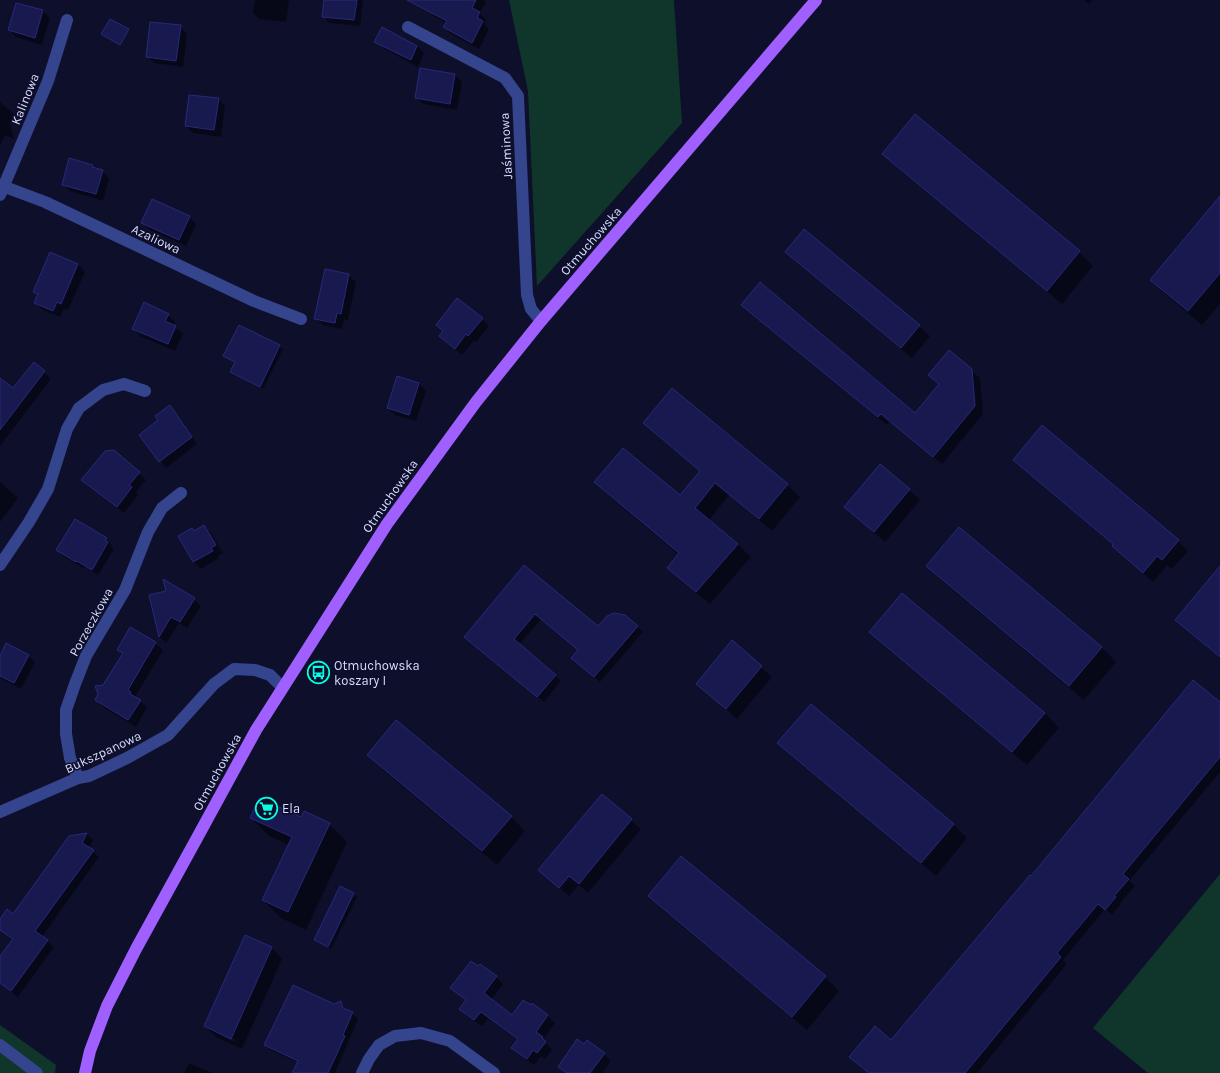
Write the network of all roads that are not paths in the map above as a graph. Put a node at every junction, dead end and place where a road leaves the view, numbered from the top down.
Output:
1 (816, 0) edge
2 (66, 20) dead end
3 (408, 27) dead end
4 (1, 189) edge
5 (301, 319) dead end
6 (541, 321) junction
7 (144, 391) dead end
8 (181, 492) dead end
9 (0, 565) edge
10 (282, 687) junction
11 (78, 778) junction
12 (0, 812) edge
13 (0, 1045) edge
14 (37, 1073) edge
15 (85, 1073) edge
16 (362, 1073) edge
17 (494, 1073) edge

1 - 6 main road, Otmuchowska
2 - 4 street, Kalinowa
3 - 6 street, Jaśminowa
4 - 5 street, Azaliowa
6 - 10 main road, Otmuchowska
7 - 9 street
8 - 11 street, Porzeczkowa
10 - 11 street, Bukszpanowa
10 - 15 main road, Otmuchowska
11 - 12 street, Bukszpanowa
13 - 14 street
16 - 17 street

